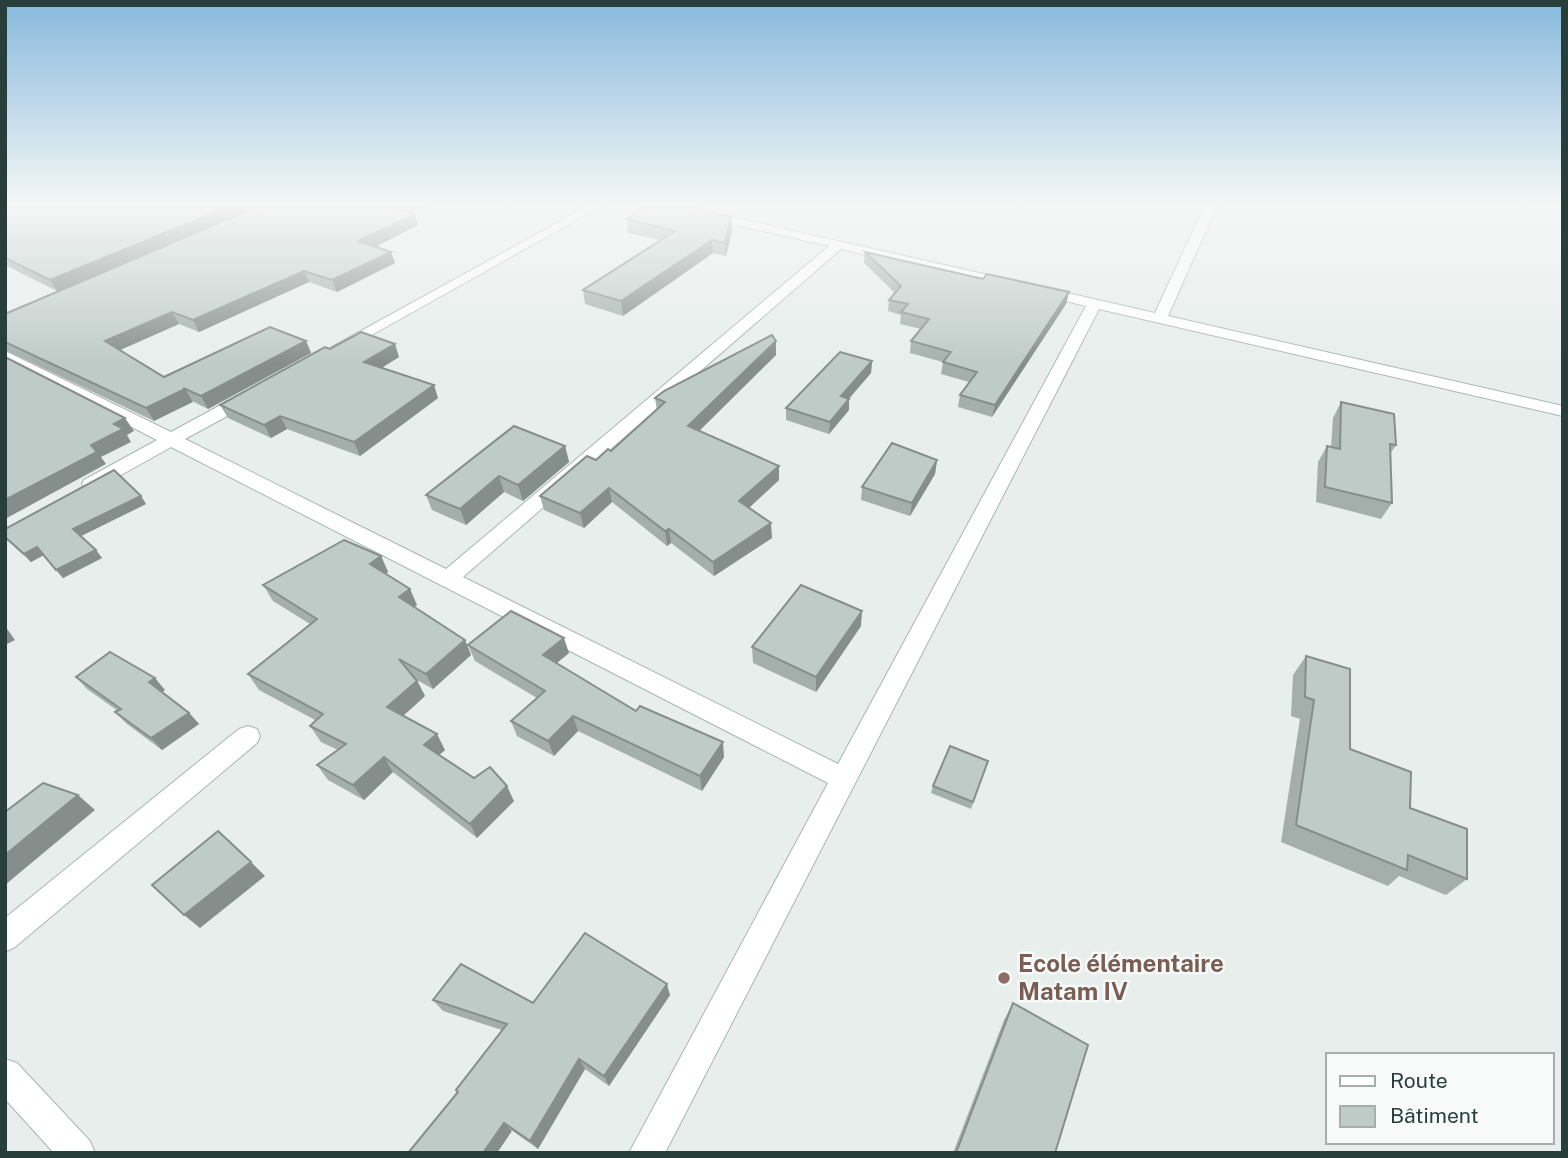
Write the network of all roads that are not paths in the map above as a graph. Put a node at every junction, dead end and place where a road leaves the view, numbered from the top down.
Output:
1 (503, 257) edge
2 (824, 257) edge
3 (891, 257) edge
4 (1188, 257) edge
5 (1094, 303) junction
6 (1160, 318) junction
7 (327, 354) edge
8 (5, 356) edge
9 (267, 387) edge
10 (1563, 411) edge
11 (171, 440) junction
12 (76, 492) edge
13 (447, 579) junction
14 (248, 736) dead end
15 (844, 779) junction
16 (5, 937) edge
17 (5, 1075) edge
18 (78, 1153) edge
19 (646, 1153) edge

1 - 7 street
2 - 13 street
3 - 5 street
4 - 6 street
5 - 6 street
5 - 15 street
6 - 10 street
8 - 11 street
9 - 11 street
11 - 12 street
11 - 13 street
13 - 15 street
14 - 16 street
15 - 19 street
17 - 18 street

